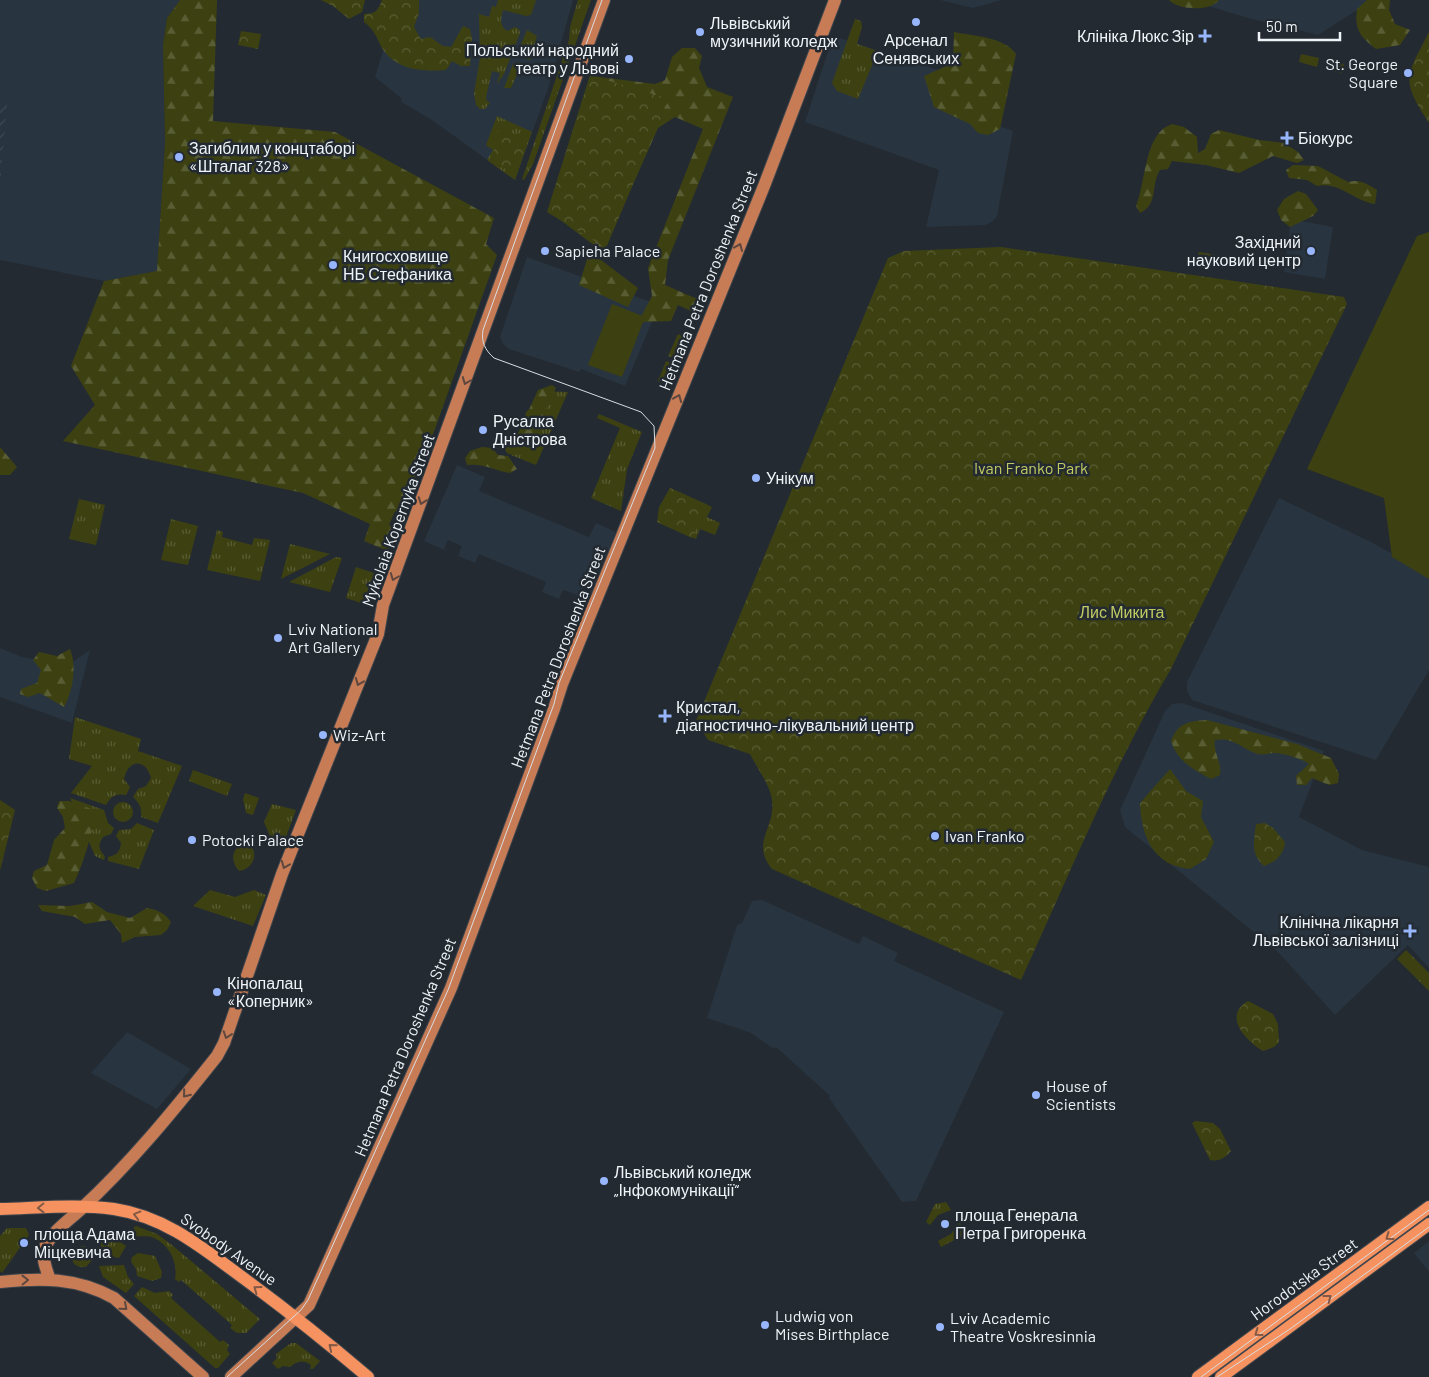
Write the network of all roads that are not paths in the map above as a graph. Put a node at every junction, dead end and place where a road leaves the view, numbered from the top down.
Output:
1 (604, 0) edge
2 (835, 0) edge
3 (83, 1207) junction
4 (1429, 1207) edge
5 (0, 1208) edge
6 (1429, 1224) edge
7 (50, 1280) junction
8 (0, 1282) edge
9 (297, 1317) junction
10 (203, 1377) edge
11 (231, 1377) edge
12 (368, 1377) edge
13 (1198, 1377) edge
14 (1221, 1377) edge

1 -> 3 main road, Mykolaia Kopernyka Street
9 -> 2 main road, Hetmana Petra Doroshenka Street
3 -> 5 main road, Svobody Avenue
3 - 7 main road
9 -> 3 main road, Svobody Avenue
4 -> 13 main road, Horodotska Street
14 -> 6 main road, Horodotska Street
8 -> 7 main road
7 -> 10 main road
9 - 11 main road, Hetmana Petra Doroshenka Street
12 -> 9 main road, Svobody Avenue

